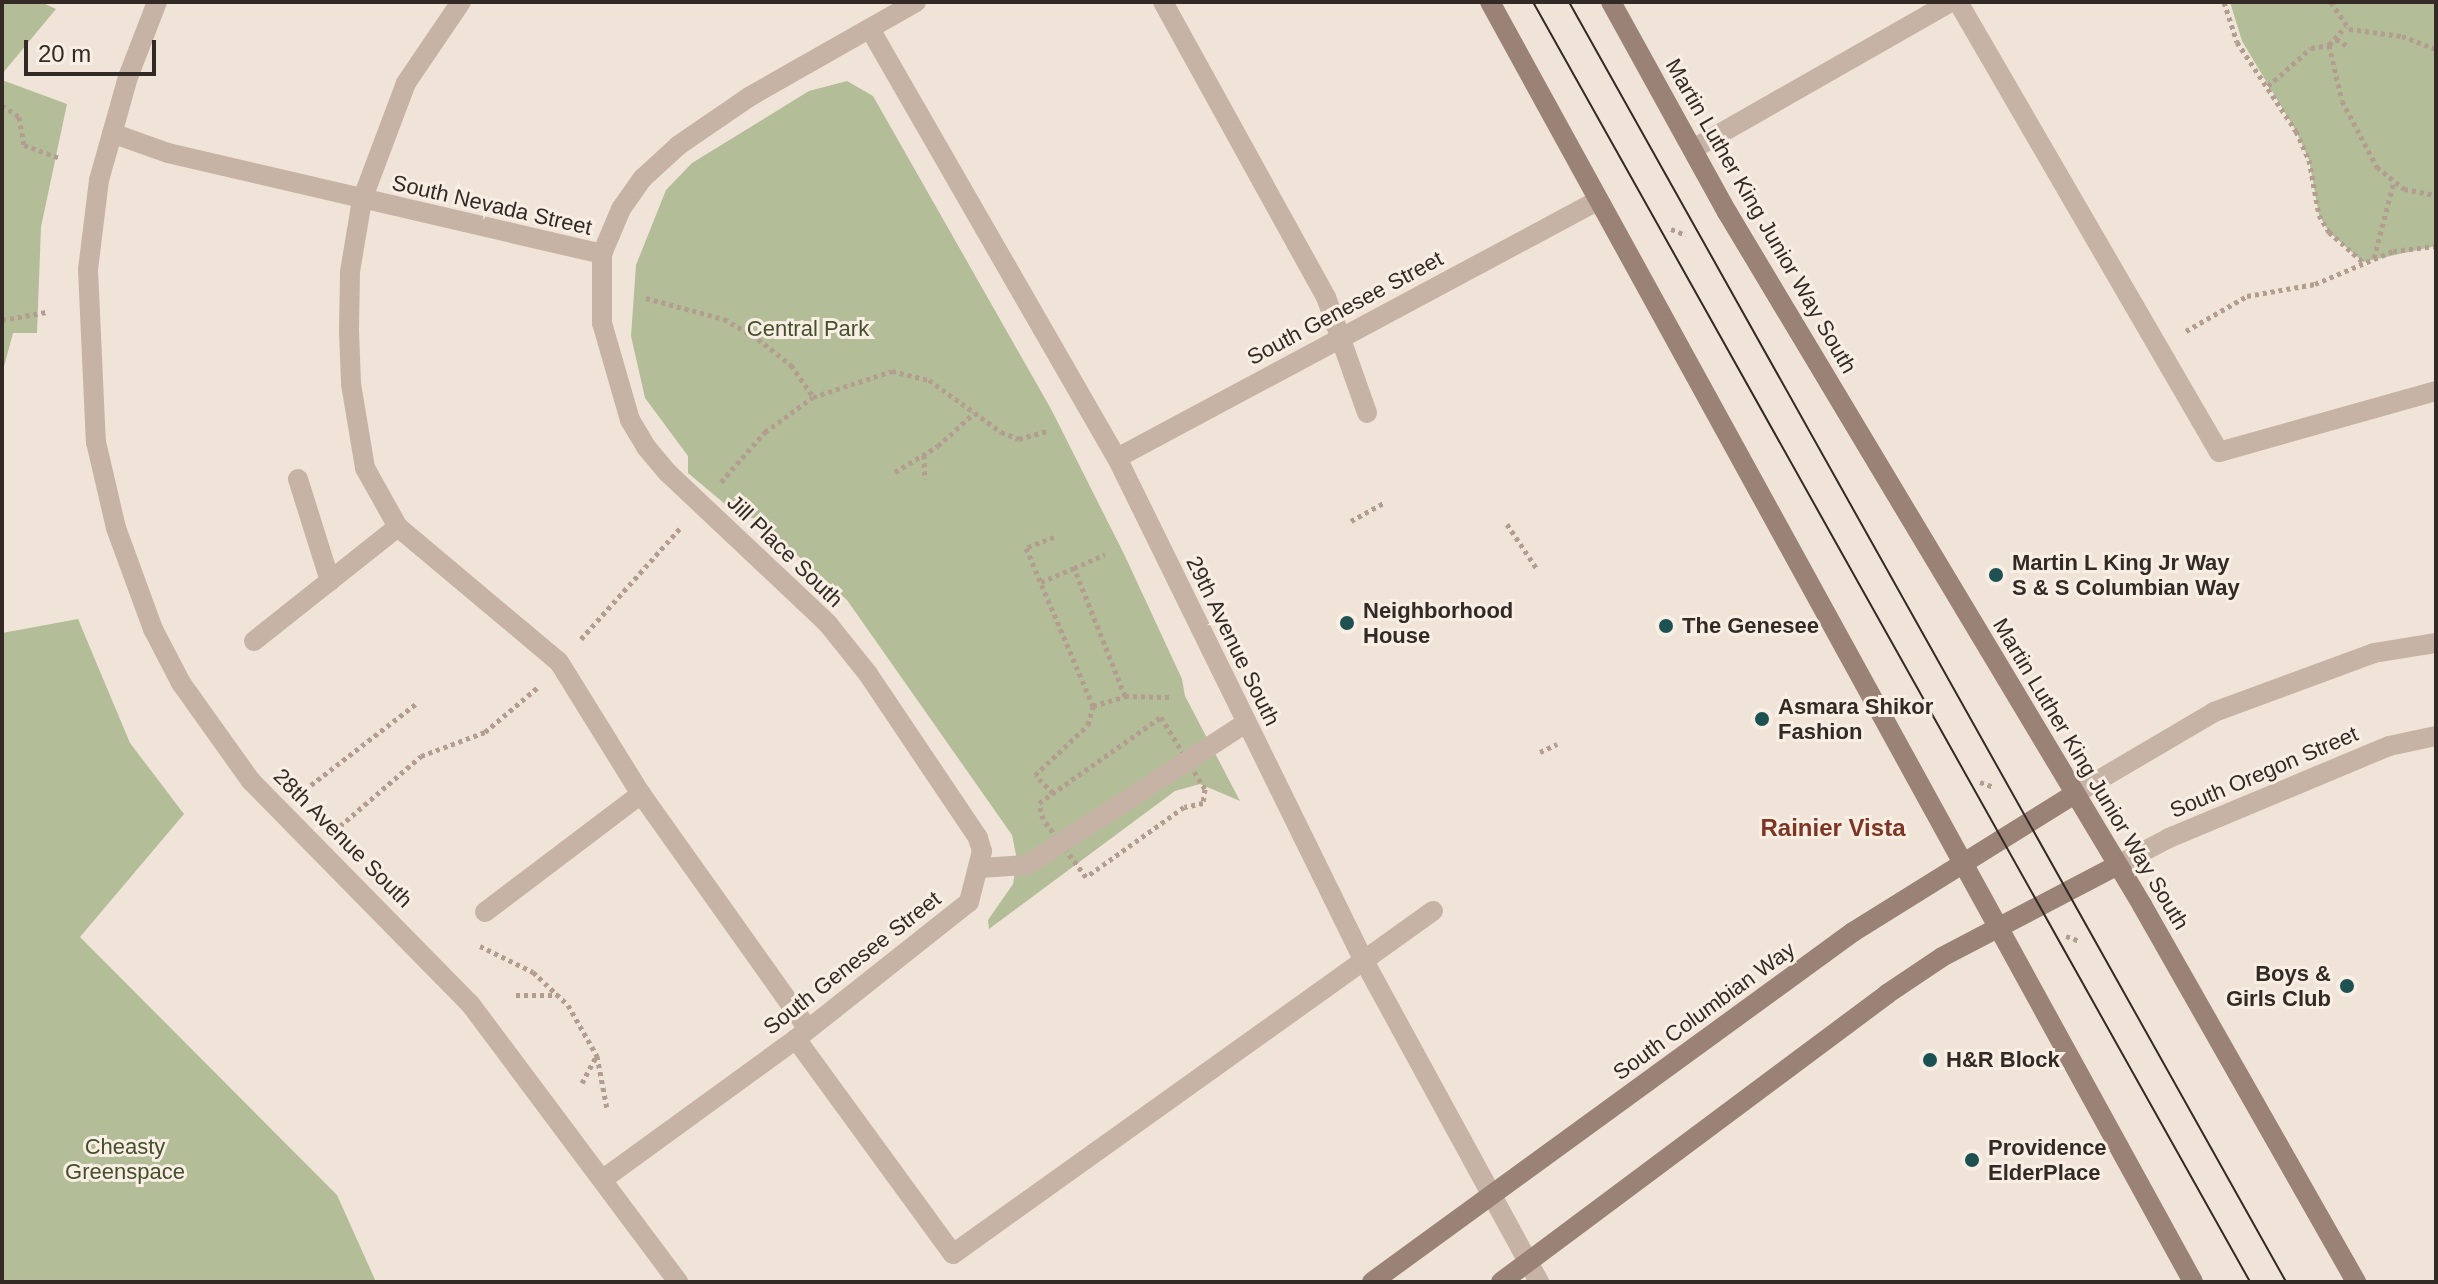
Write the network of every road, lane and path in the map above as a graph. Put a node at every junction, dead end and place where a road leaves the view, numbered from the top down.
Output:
1 (157, 2) edge
2 (461, 2) edge
3 (916, 2) edge
4 (1163, 2) edge
5 (1490, 2) edge
6 (1611, 2) edge
7 (1951, 2) edge
8 (1958, 2) edge
9 (2224, 2) edge
10 (2331, 2) edge
11 (2346, 26) junction
12 (870, 29) junction
13 (2336, 39) junction
14 (2329, 45) junction
15 (2346, 45) dead end
16 (2436, 49) edge
17 (2268, 86) junction
18 (2, 105) edge
19 (112, 133) junction
20 (1693, 149) junction
21 (60, 158) dead end
22 (2394, 181) junction
23 (2436, 195) edge
24 (362, 200) junction
25 (1597, 201) junction
26 (1671, 229) dead end
27 (1686, 235) dead end
28 (2436, 246) edge
29 (602, 254) junction
30 (2374, 258) junction
31 (2363, 262) junction
32 (646, 298) dead end
33 (46, 312) dead end
34 (2, 320) edge
35 (2173, 332) dead end
36 (1340, 339) junction
37 (2436, 391) edge
38 (813, 397) junction
39 (974, 413) junction
40 (1367, 413) dead end
41 (1047, 431) dead end
42 (924, 455) junction
43 (1117, 458) junction
44 (895, 472) dead end
45 (298, 479) dead end
46 (925, 479) dead end
47 (721, 482) dead end
48 (1384, 503) dead end
49 (1351, 521) dead end
50 (1507, 524) dead end
51 (681, 526) dead end
52 (398, 527) junction
53 (1054, 537) dead end
54 (1105, 554) dead end
55 (1074, 568) junction
56 (1537, 569) dead end
57 (330, 581) junction
58 (1041, 582) junction
59 (254, 641) dead end
60 (2436, 643) edge
61 (570, 652) dead end
62 (541, 683) dead end
63 (1125, 696) junction
64 (1170, 697) dead end
65 (417, 703) dead end
66 (1093, 706) junction
67 (1246, 723) junction
68 (1171, 728) dead end
69 (455, 733) dead end
70 (2436, 736) edge
71 (459, 743) junction
72 (1557, 744) dead end
73 (1540, 752) dead end
74 (1980, 782) dead end
75 (311, 785) dead end
76 (1994, 787) dead end
77 (1205, 789) dead end
78 (1053, 793) junction
79 (641, 794) junction
80 (2075, 794) junction
81 (1043, 819) dead end
82 (337, 830) dead end
83 (1965, 866) junction
84 (2116, 866) junction
85 (980, 868) junction
86 (1086, 877) dead end
87 (1433, 911) dead end
88 (485, 912) dead end
89 (1997, 927) junction
90 (2066, 936) dead end
91 (2080, 941) dead end
92 (475, 944) dead end
93 (1363, 959) junction
94 (516, 995) dead end
95 (558, 995) junction
96 (802, 1034) junction
97 (597, 1056) junction
98 (582, 1083) dead end
99 (607, 1109) dead end
100 (603, 1179) junction
101 (1490, 1196) junction
102 (1528, 1262) junction
103 (678, 1282) edge
104 (1372, 1282) edge
105 (1501, 1282) edge
106 (1539, 1282) edge
107 (2193, 1282) edge
108 (2356, 1282) edge

1 - 19 street, 28th Avenue South
2 - 24 street
3 - 12 street, South Nevada Street
4 - 36 street
5 - 25 main road
6 - 20 main road, Martin Luther King Junior Way South
7 - 20 street
8 - 37 street
9 - 17 path
10 - 11 path
11 - 13 path
11 - 16 path
12 - 29 street, South Nevada Street
12 - 43 street, 29th Avenue South
13 - 14 path
13 - 15 path
14 - 17 path
14 - 22 path
17 - 31 path
18 - 21 path
19 - 24 street, South Nevada Street
19 - 100 street, 28th Avenue South
20 - 80 main road, Martin Luther King Junior Way South
22 - 23 path
22 - 30 path
24 - 29 street, South Nevada Street
24 - 52 street
25 - 36 street, South Genesee Street
25 - 83 main road
26 - 27 path
28 - 30 path
29 - 85 street, Jill Place South
30 - 31 path
31 - 35 path
32 - 38 path
33 - 34 path
36 - 40 street
36 - 43 street, South Genesee Street
38 - 39 path
38 - 47 path
39 - 41 path
39 - 42 path
42 - 44 path
42 - 46 path
43 - 67 street, 29th Avenue South
45 - 57 street
48 - 49 path
50 - 56 path
51 - 61 path
52 - 57 street
52 - 79 street
53 - 58 path
54 - 55 path
55 - 58 path
55 - 63 path
57 - 59 street
58 - 66 path
60 - 80 street
62 - 71 path
63 - 64 path
63 - 66 path
65 - 75 path
66 - 78 path
67 - 85 street
67 - 93 street, 29th Avenue South
68 - 78 path
69 - 71 path
70 - 84 street, South Oregon Street
71 - 82 path
72 - 73 path
74 - 76 path
77 - 86 path
78 - 81 path
79 - 88 street
79 - 96 street
80 - 83 main road, South Columbian Way
80 - 84 main road, Martin Luther King Junior Way South
83 - 89 main road
83 - 101 main road, South Columbian Way
84 - 89 main road
84 - 108 main road, Martin Luther King Junior Way South
85 - 96 street, South Genesee Street
87 - 93 street
89 - 102 main road
89 - 107 main road
90 - 91 path
92 - 95 path
93 - 96 street
93 - 101 street, 29th Avenue South
94 - 95 path
95 - 97 path
96 - 100 street, South Genesee Street
97 - 98 path
97 - 99 path
100 - 103 street, 28th Avenue South
101 - 102 street, 29th Avenue South
101 - 104 main road, South Columbian Way
102 - 105 main road
102 - 106 street, 29th Avenue South

